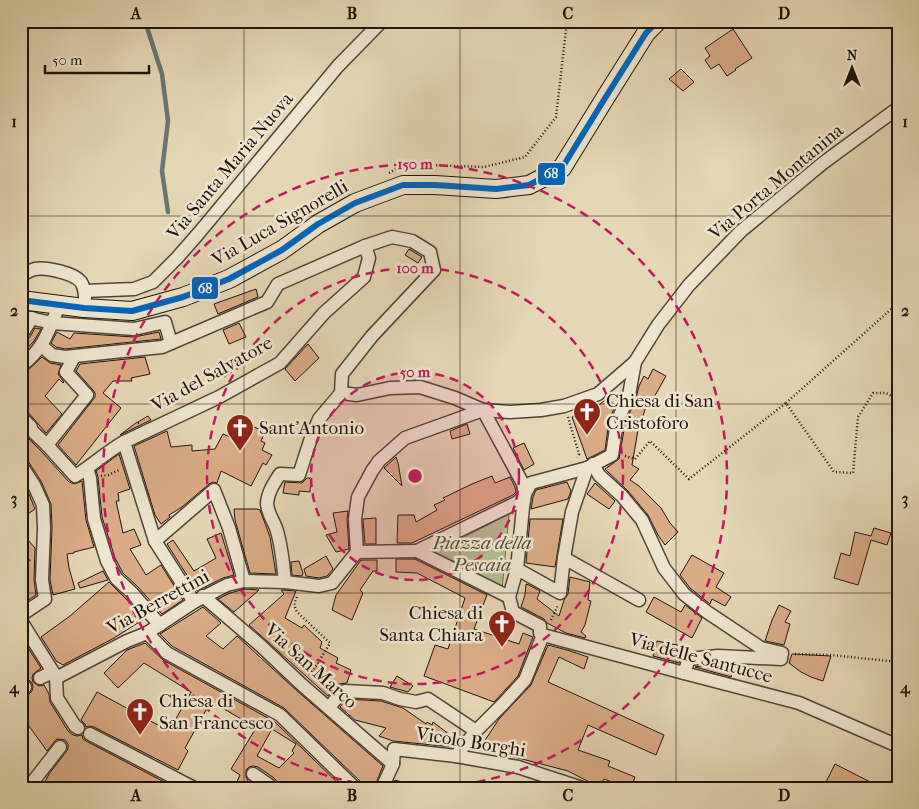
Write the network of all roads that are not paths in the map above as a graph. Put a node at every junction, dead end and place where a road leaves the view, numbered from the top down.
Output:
1 (382, 21) edge
2 (658, 21) edge
3 (898, 108) edge
4 (365, 246) junction
5 (21, 278) edge
6 (84, 299) junction
7 (21, 300) edge
8 (59, 304) junction
9 (26, 317) edge
10 (52, 322) junction
11 (21, 333) edge
12 (171, 343) junction
13 (42, 346) junction
14 (74, 356) junction
15 (23, 360) edge
16 (635, 362) junction
17 (340, 393) junction
18 (483, 410) junction
19 (21, 417) edge
20 (124, 442) junction
21 (47, 445) junction
22 (21, 465) edge
23 (590, 466) junction
24 (88, 474) junction
25 (525, 494) junction
26 (155, 541) junction
27 (417, 551) junction
28 (357, 552) junction
29 (564, 558) junction
30 (517, 569) junction
31 (244, 581) junction
32 (285, 582) junction
33 (509, 597) junction
34 (199, 599) junction
35 (638, 600) dead end
36 (21, 615) edge
37 (21, 621) edge
38 (160, 625) junction
39 (148, 633) junction
40 (543, 635) junction
41 (684, 673) junction
42 (54, 675) junction
43 (40, 678) dead end
44 (329, 708) junction
45 (78, 728) dead end
46 (476, 731) junction
47 (90, 734) dead end
48 (898, 746) edge
49 (60, 747) dead end
50 (456, 756) junction
51 (393, 764) junction
52 (254, 774) dead end
53 (28, 788) edge
54 (194, 788) edge
55 (271, 788) edge
56 (355, 788) edge
57 (382, 788) edge
58 (582, 788) edge

1 - 6 street, Via Santa Maria Nuova
2 - 6 main road, Via Luca Signorelli
3 - 16 street, Via Porta Montanina
4 - 12 street
4 - 17 street
4 - 20 street, Via del Salvatore
5 - 6 street
6 - 8 main road, Via Luca Signorelli
7 - 8 main road, Via Luca Signorelli
8 - 10 street
9 - 10 street
9 - 11 street
10 - 12 street
10 - 13 street
12 - 14 street
13 - 14 street
13 - 15 street
14 - 21 street
16 - 18 street
16 - 23 street, Via Porta Montanina
17 - 18 street
17 - 32 street
18 - 25 street
18 - 28 street
19 - 21 street
20 - 24 street, Via del Salvatore
20 - 26 street, Via San Marco
21 - 24 street
22 - 36 street
23 - 25 street
23 - 29 street
23 - 41 street
24 - 38 street
25 - 27 street
25 - 30 street
26 - 31 street
26 - 34 street, Via San Marco
27 - 28 street
27 - 33 street
28 - 32 street, Via Berrettini
29 - 30 street
29 - 35 street
30 - 33 street
31 - 32 street, Via Berrettini
31 - 34 street, Via Berrettini
33 - 40 street, Via delle Santucce
34 - 38 street, Via Berrettini
34 - 44 street, Via San Marco
37 - 42 street
38 - 39 street, Via Berrettini
39 - 42 street, Via Berrettini
39 - 56 street
40 - 41 street, Via delle Santucce
40 - 46 street
41 - 48 street, Via delle Santucce
42 - 43 street, Via Berrettini
42 - 45 street
44 - 46 street
44 - 51 street, Via San Marco
46 - 50 street
47 - 54 street
49 - 53 street
50 - 51 street, Vicolo Borghi
50 - 58 street, Vicolo Borghi
51 - 57 street, Vicolo Borghi
52 - 55 street

